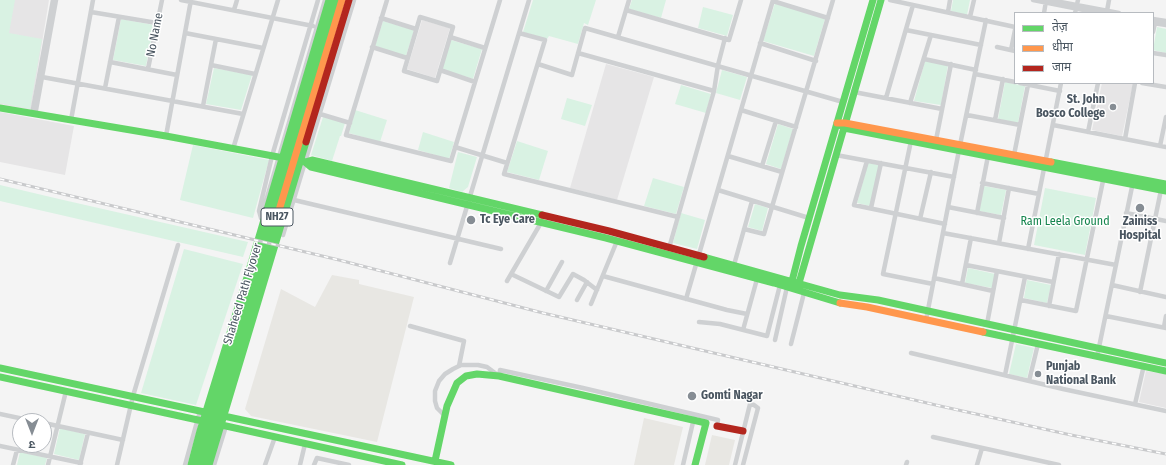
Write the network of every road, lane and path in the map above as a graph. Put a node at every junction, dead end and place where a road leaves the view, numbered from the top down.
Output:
1 (53, 0) edge
2 (56, 0) edge
3 (93, 0) edge
4 (162, 0) edge
5 (181, 0) edge
6 (237, 0) edge
7 (278, 0) edge
8 (318, 0) edge
9 (336, 0) edge
10 (342, 0) edge
11 (349, 0) edge
12 (354, 0) edge
13 (387, 0) edge
14 (500, 0) edge
15 (529, 0) edge
16 (629, 0) edge
17 (742, 0) edge
18 (834, 0) edge
19 (873, 0) edge
20 (881, 0) edge
21 (890, 0) edge
22 (950, 0) edge
23 (974, 0) edge
24 (1033, 0) edge
25 (1109, 0) edge
26 (190, 1) edge
27 (328, 1) edge
28 (773, 1) edge
29 (1047, 1) edge
30 (206, 2) edge
31 (913, 5) junction
32 (1076, 7) edge
33 (234, 10) junction
34 (626, 10) junction
35 (1107, 11) junction
36 (91, 12) junction
37 (948, 12) junction
38 (1044, 12) edge
39 (1094, 12) edge
40 (1113, 12) edge
41 (119, 17) junction
42 (272, 17) junction
43 (970, 17) junction
44 (381, 18) junction
45 (828, 18) junction
46 (986, 20) junction
47 (1166, 21) edge
48 (1154, 22) edge
49 (157, 23) junction
50 (311, 25) junction
51 (1166, 25) edge
52 (1014, 26) edge
53 (317, 27) junction
54 (416, 29) junction
55 (906, 30) junction
56 (185, 33) junction
57 (519, 33) junction
58 (931, 35) junction
59 (450, 37) junction
60 (618, 37) junction
61 (725, 38) junction
62 (216, 39) junction
63 (1014, 40) edge
64 (760, 43) junction
65 (981, 45) junction
66 (372, 47) junction
67 (997, 47) dead end
68 (263, 48) junction
69 (485, 48) junction
70 (1013, 50) edge
71 (578, 53) junction
72 (1154, 53) edge
73 (1166, 55) edge
74 (407, 58) junction
75 (924, 59) junction
76 (816, 61) junction
77 (110, 62) junction
78 (538, 64) junction
79 (951, 64) junction
80 (211, 65) junction
81 (718, 65) junction
82 (148, 69) junction
83 (440, 70) junction
84 (976, 72) junction
85 (255, 74) junction
86 (751, 74) junction
87 (177, 75) junction
88 (42, 77) junction
89 (1002, 80) junction
90 (475, 82) junction
91 (1014, 82) edge
92 (78, 83) junction
93 (1028, 84) joint
94 (1061, 84) edge
95 (1098, 84) edge
96 (1136, 84) edge
97 (1148, 84) edge
98 (1166, 87) edge
99 (105, 88) junction
100 (714, 91) junction
101 (807, 91) junction
102 (1060, 91) junction
103 (854, 92) junction
104 (886, 98) junction
105 (173, 100) junction
106 (843, 102) junction
107 (910, 103) junction
108 (203, 106) junction
109 (0, 108) edge
110 (942, 109) junction
111 (741, 110) junction
112 (34, 114) junction
113 (243, 114) junction
114 (320, 114) junction
115 (966, 115) junction
116 (1166, 117) edge
117 (71, 120) junction
118 (995, 120) junction
119 (776, 121) junction
120 (350, 123) junction
121 (837, 124) junction
122 (844, 125) junction
123 (1020, 125) junction
124 (1053, 125) junction
125 (796, 127) junction
126 (1088, 132) junction
127 (166, 136) junction
128 (1125, 139) junction
129 (936, 140) junction
130 (911, 141) junction
131 (1160, 146) junction
132 (455, 147) junction
133 (1166, 147) edge
134 (233, 148) junction
135 (960, 148) junction
136 (482, 155) junction
137 (836, 155) junction
138 (1014, 155) junction
139 (275, 156) junction
140 (728, 156) junction
141 (988, 156) junction
142 (867, 160) junction
143 (305, 162) junction
144 (507, 163) junction
145 (881, 163) junction
146 (1045, 164) junction
147 (762, 166) junction
148 (905, 168) junction
149 (782, 172) junction
150 (931, 172) junction
151 (1104, 176) junction
152 (954, 177) junction
153 (1133, 181) junction
154 (982, 183) junction
155 (1009, 188) junction
156 (1164, 188) edge
157 (718, 190) junction
158 (1039, 194) junction
159 (294, 200) junction
160 (468, 201) junction
161 (752, 201) junction
162 (772, 206) junction
163 (948, 207) junction
164 (871, 208) junction
165 (977, 213) junction
166 (1126, 213) junction
167 (895, 214) junction
168 (678, 217) junction
169 (809, 218) junction
170 (1004, 218) junction
171 (543, 219) junction
172 (920, 219) junction
173 (1156, 219) junction
174 (1166, 221) edge
175 (945, 224) junction
176 (286, 226) junction
177 (744, 229) junction
178 (943, 232) junction
179 (284, 235) dead end
180 (970, 238) junction
181 (457, 240) junction
182 (616, 241) junction
183 (999, 243) junction
184 (178, 245) dead end
185 (669, 248) junction
186 (1028, 248) junction
187 (501, 250) dead end
188 (1059, 254) junction
189 (698, 259) junction
190 (1086, 260) junction
191 (562, 262) dead end
192 (450, 263) dead end
193 (734, 265) junction
194 (966, 265) junction
195 (1116, 265) junction
196 (997, 271) junction
197 (511, 274) junction
198 (603, 276) junction
199 (1025, 277) junction
200 (934, 278) junction
201 (757, 279) junction
202 (506, 281) dead end
203 (587, 282) junction
204 (1053, 282) junction
205 (933, 284) junction
206 (962, 284) junction
207 (780, 285) junction
208 (793, 285) junction
209 (1112, 286) junction
210 (597, 290) junction
211 (993, 291) junction
212 (546, 292) junction
213 (1140, 292) junction
214 (804, 293) junction
215 (1166, 297) edge
216 (686, 299) junction
217 (577, 300) dead end
218 (1021, 300) junction
219 (591, 304) dead end
220 (1049, 306) junction
221 (927, 311) junction
222 (747, 314) junction
223 (1106, 316) junction
224 (1166, 316) edge
225 (926, 320) junction
226 (700, 322) dead end
227 (986, 324) junction
228 (410, 326) dead end
229 (1165, 327) edge
230 (743, 330) junction
231 (1015, 331) junction
232 (1013, 339) junction
233 (775, 340) dead end
234 (791, 344) dead end
235 (1038, 344) junction
236 (1099, 349) junction
237 (911, 354) dead end
238 (1097, 357) junction
239 (1145, 359) junction
240 (1166, 363) edge
241 (459, 366) junction
242 (1144, 367) junction
243 (1, 368) edge
244 (1166, 371) edge
245 (1005, 375) junction
246 (499, 376) junction
247 (0, 377) edge
248 (1029, 381) junction
249 (66, 391) junction
250 (133, 396) junction
251 (1135, 404) junction
252 (131, 406) junction
253 (1166, 410) edge
254 (200, 411) junction
255 (0, 414) edge
256 (695, 414) junction
257 (445, 416) junction
258 (12, 417) edge
259 (198, 420) junction
260 (52, 425) edge
261 (57, 426) junction
262 (226, 426) junction
263 (717, 426) joint
264 (289, 430) junction
265 (88, 432) junction
266 (743, 432) junction
267 (209, 434) junction
268 (275, 437) junction
269 (933, 437) dead end
270 (123, 440) junction
271 (287, 440) junction
272 (305, 444) junction
273 (0, 446) edge
274 (982, 448) junction
275 (12, 449) edge
276 (16, 453) edge
277 (34, 453) edge
278 (202, 455) junction
279 (50, 456) junction
280 (81, 464) edge
281 (433, 464) edge
282 (13, 465) edge
283 (48, 465) edge
284 (117, 465) edge
285 (185, 465) edge
286 (191, 465) edge
287 (196, 465) edge
288 (203, 465) edge
289 (209, 465) edge
290 (214, 465) edge
291 (265, 465) edge
292 (300, 465) edge
293 (314, 465) edge
294 (350, 465) edge
295 (402, 465) edge
296 (451, 465) edge
297 (683, 465) edge
298 (695, 465) edge
299 (734, 465) edge
300 (743, 465) edge
301 (977, 465) edge
302 (1059, 465) edge

1 - 112 street
2 - 88 street
3 - 36 street
4 - 49 street, No Name
5 - 26 street
6 - 33 street
7 - 42 street
8 - 50 street
9 - 267 main road, Shaheed Path Flyover / NH27
10 - 267 main road, Shaheed Path Flyover / NH27
11 - 267 main road
12 - 114 street
13 - 44 street
14 - 69 street
15 - 57 street
16 - 34 street
17 - 61 street
18 - 45 street
19 - 106 main road
20 - 103 main road
21 - 31 street
22 - 37 street
23 - 43 street
24 - 29 street
25 - 35 street
26 - 30 street
26 - 56 street
27 - 53 street
27 - 267 main road
28 - 45 street
28 - 64 street
29 - 32 street
29 - 38 street
30 - 33 street
31 - 37 street
31 - 55 street
32 - 35 street
32 - 39 street
33 - 42 street
34 - 60 street
34 - 61 street
35 - 40 street
36 - 41 street
36 - 92 street
37 - 43 street
41 - 49 street
41 - 77 street
42 - 50 street
42 - 68 street
43 - 46 street
44 - 54 street
44 - 66 street
45 - 76 street
46 - 52 street
46 - 65 street
47 - 48 street
48 - 51 street
49 - 82 street, No Name
50 - 53 street
50 - 139 street
53 - 139 street
54 - 59 street
54 - 74 street
55 - 58 street
55 - 104 street
56 - 62 street
56 - 87 street
57 - 78 street
57 - 136 street
58 - 65 street
58 - 75 street
59 - 69 street
59 - 83 street
60 - 71 street
60 - 81 street
61 - 81 street
62 - 68 street
62 - 80 street
63 - 70 street
64 - 76 street
64 - 86 street
65 - 84 street
66 - 74 street
66 - 120 street
67 - 70 street
68 - 85 street
69 - 90 street
71 - 78 street
71 - 100 street
72 - 73 street
74 - 83 street
75 - 79 street
75 - 107 street
76 - 101 street
77 - 82 street
77 - 99 street
78 - 144 street
79 - 84 street
79 - 110 street
80 - 85 street
80 - 108 street
81 - 86 street
81 - 100 street
82 - 87 street
83 - 90 street
84 - 89 street
84 - 115 street
85 - 113 street
86 - 101 street
86 - 111 street
87 - 105 street
88 - 92 street
88 - 112 street
89 - 91 street
89 - 118 street
90 - 132 street
92 - 99 street
92 - 117 street
93 - 102 street
93 - 123 street
94 - 102 street
95 - 126 street
96 - 128 street
97 - 98 street
99 - 105 street
100 - 168 street
101 - 106 street
101 - 125 street
102 - 124 street
103 - 104 street
103 - 122 main road
104 - 107 street
105 - 108 street
105 - 127 street
106 - 121 main road
107 - 110 street
108 - 113 street
109 - 112 main road
110 - 129 street
111 - 119 street
111 - 140 street
112 - 117 main road
113 - 134 street
114 - 120 street
114 - 143 street
115 - 118 street
115 - 135 street
116 - 131 street
117 - 127 main road
118 - 123 street
119 - 125 street
119 - 147 street
120 - 132 street
121 - 122 main road
121 - 169 main road
122 - 129 main road
122 - 130 main road
122 - 137 main road
123 - 138 street
124 - 126 street
124 - 146 street
125 - 149 street
126 - 128 street
127 - 134 main road
128 - 131 street
129 - 135 main road
130 - 135 main road
130 - 148 street
131 - 133 street
132 - 136 street
134 - 139 main road
135 - 138 main road
135 - 141 main road
135 - 152 street
136 - 144 street
136 - 160 street
137 - 142 street
137 - 208 main road
138 - 146 main road
139 - 143 main road
139 - 176 street
140 - 147 street
140 - 157 street
141 - 146 main road
141 - 154 street
142 - 145 street
142 - 164 street
143 - 159 street
143 - 160 main road
144 - 168 street
145 - 148 street
145 - 164 street
146 - 151 main road
146 - 158 street
147 - 149 street
148 - 150 street
148 - 167 street
149 - 162 street
150 - 152 street
150 - 172 street
151 - 153 main road
151 - 190 street
152 - 163 street
153 - 156 main road
153 - 166 street
154 - 155 street
154 - 165 street
155 - 158 street
155 - 170 street
156 - 173 street
157 - 161 street
157 - 189 street
158 - 186 street
159 - 176 street
159 - 181 street
160 - 171 main road
160 - 181 street
161 - 162 street
161 - 177 street
162 - 169 street
162 - 177 street
163 - 165 street
163 - 175 street
164 - 167 street
165 - 170 street
166 - 173 street
166 - 195 street
167 - 172 street
167 - 205 street
168 - 185 street
169 - 208 main road
170 - 183 street
171 - 182 main road
171 - 185 main road
171 - 197 street
172 - 175 street
173 - 174 street
173 - 213 street
175 - 178 street
176 - 179 street
177 - 193 street
178 - 180 street
178 - 200 street
180 - 183 street
180 - 194 street
181 - 187 street
181 - 192 street
182 - 189 main road
182 - 198 street
183 - 186 street
184 - 250 street
185 - 189 main road
186 - 188 street
188 - 190 street
188 - 204 street
189 - 193 main road
189 - 201 main road
189 - 216 street
190 - 195 street
190 - 220 street
191 - 212 street
193 - 208 main road
194 - 196 street
194 - 206 street
195 - 209 street
196 - 199 street
196 - 211 street
197 - 202 street
197 - 212 street
198 - 210 street
198 - 216 street
199 - 204 street
199 - 218 street
200 - 205 street
200 - 206 street
201 - 207 main road
201 - 222 street
203 - 210 street
203 - 212 street
203 - 217 street
204 - 220 street
205 - 221 street
206 - 211 street
207 - 208 main road
207 - 230 street
208 - 214 main road
208 - 221 main road
208 - 233 street
209 - 213 street
209 - 223 street
210 - 219 street
211 - 227 street
213 - 215 street
214 - 225 main road
214 - 234 street
216 - 222 street
218 - 220 street
218 - 231 street
221 - 225 street
221 - 227 main road
222 - 230 street
223 - 229 street
223 - 236 street
224 - 229 street
225 - 232 main road
226 - 230 street
227 - 231 main road
228 - 241 street
231 - 232 street
231 - 236 main road
232 - 235 main road
232 - 245 street
235 - 238 main road
235 - 248 street
236 - 238 street
236 - 239 main road
237 - 245 street
238 - 242 main road
239 - 240 main road
239 - 242 street
241 - 246 street
241 - 257 street
242 - 244 main road
242 - 251 street
243 - 247 street
243 - 250 main road
245 - 248 street
246 - 256 street
246 - 257 main road
246 - 298 main road
247 - 249 main road
248 - 251 street
249 - 252 main road
249 - 261 street
250 - 252 street
250 - 254 main road
251 - 253 street
252 - 259 main road
252 - 270 street
254 - 259 street
254 - 264 main road
255 - 258 street
256 - 263 street
256 - 297 street
257 - 281 main road
259 - 262 main road
259 - 285 street
260 - 261 street
261 - 265 street
261 - 279 street
262 - 268 main road
262 - 290 street
263 - 266 main road
264 - 271 main road
264 - 281 main road
265 - 270 street
265 - 280 street
266 - 299 street
266 - 300 street
267 - 278 main road, Shaheed Path Flyover / NH27
267 - 278 main road
267 - 286 main road
267 - 289 main road
268 - 271 main road
268 - 291 street
269 - 274 street
270 - 284 street
271 - 272 main road
272 - 292 street
272 - 295 main road
273 - 275 street
274 - 301 street
274 - 302 street
276 - 282 street
277 - 279 street
278 - 287 main road, NH27
278 - 288 main road, NH27
279 - 280 street
279 - 283 street
281 - 296 main road
293 - 294 street

